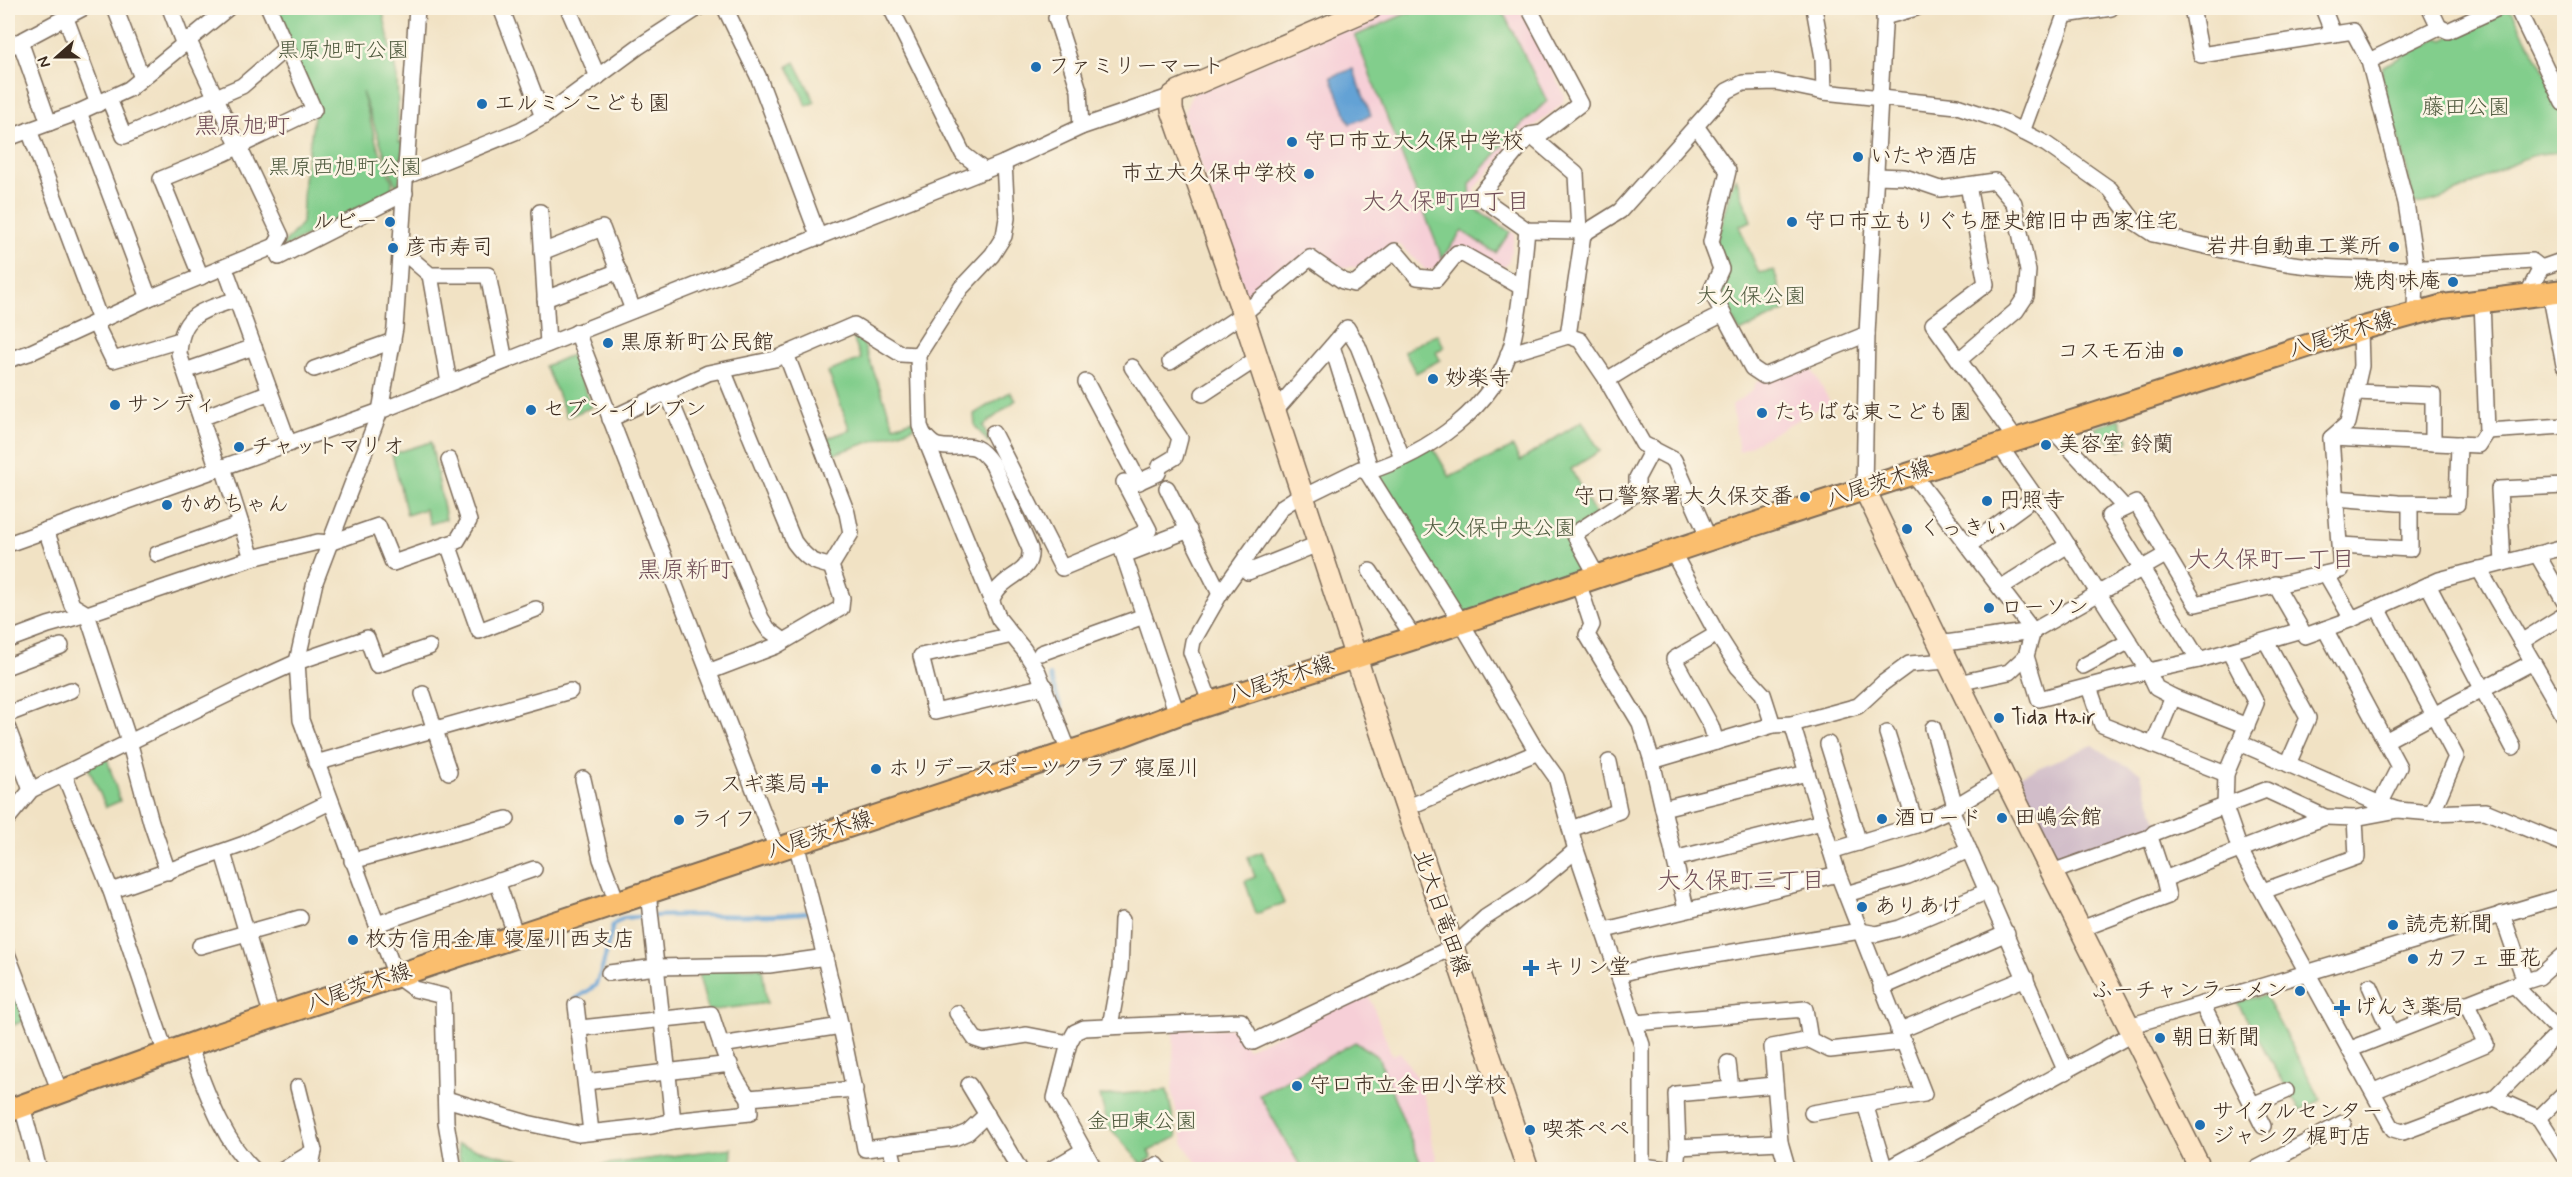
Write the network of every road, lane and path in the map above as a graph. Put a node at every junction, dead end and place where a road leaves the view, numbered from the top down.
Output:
1 (83, 8) edge
2 (115, 8) edge
3 (170, 8) edge
4 (269, 8) edge
5 (417, 8) edge
6 (501, 8) edge
7 (568, 8) edge
8 (698, 8) edge
9 (725, 8) edge
10 (891, 8) edge
11 (1060, 8) edge
12 (1368, 8) edge
13 (1529, 8) edge
14 (1814, 8) edge
15 (1916, 8) edge
16 (2111, 8) edge
17 (2192, 8) edge
18 (2323, 8) edge
19 (2430, 8) edge
20 (2498, 8) edge
21 (2517, 8) edge
22 (224, 9) edge
23 (2064, 11) edge
24 (1884, 12) edge
25 (65, 16) junction
26 (2439, 27) junction
27 (2334, 34) junction
28 (187, 43) junction
29 (14, 44) edge
30 (287, 47) junction
31 (2369, 62) junction
32 (142, 78) junction
33 (598, 78) junction
34 (1824, 92) junction
35 (1172, 96) junction
36 (217, 97) junction
37 (1880, 98) junction
38 (103, 101) junction
39 (2563, 103) edge
40 (79, 112) junction
41 (543, 117) junction
42 (49, 123) junction
43 (1696, 126) junction
44 (1081, 127) junction
45 (29, 130) junction
46 (2022, 132) junction
47 (1530, 135) junction
48 (8, 138) edge
49 (238, 147) junction
50 (1004, 163) junction
51 (985, 171) junction
52 (407, 176) junction
53 (1876, 176) junction
54 (1968, 185) junction
55 (405, 193) junction
56 (540, 212) dead end
57 (1527, 230) junction
58 (1581, 232) junction
59 (819, 238) junction
60 (274, 246) junction
61 (401, 250) junction
62 (542, 252) junction
63 (2565, 260) edge
64 (2416, 268) junction
65 (2541, 268) junction
66 (619, 272) junction
67 (430, 275) junction
68 (201, 276) junction
69 (228, 276) dead end
70 (1521, 287) junction
71 (2557, 292) edge
72 (2527, 295) junction
73 (149, 298) junction
74 (237, 299) junction
75 (545, 299) junction
76 (2482, 301) junction
77 (633, 310) junction
78 (2415, 312) junction
79 (1243, 314) junction
80 (1724, 314) junction
81 (98, 322) junction
82 (2360, 329) junction
83 (577, 332) junction
84 (1868, 334) junction
85 (1568, 336) junction
86 (180, 340) junction
87 (393, 341) junction
88 (548, 344) junction
89 (254, 346) junction
90 (1332, 346) junction
91 (786, 354) junction
92 (1508, 354) junction
93 (918, 355) junction
94 (1258, 358) junction
95 (8, 360) edge
96 (1959, 360) junction
97 (504, 361) junction
98 (1170, 362) dead end
99 (2565, 365) edge
100 (1132, 367) dead end
101 (314, 369) dead end
102 (723, 370) junction
103 (185, 371) junction
104 (1607, 380) junction
105 (1086, 382) dead end
106 (449, 383) junction
107 (270, 392) junction
108 (667, 392) junction
109 (2355, 392) junction
110 (1203, 394) dead end
111 (380, 411) junction
112 (1275, 411) junction
113 (201, 418) junction
114 (610, 419) junction
115 (2565, 426) edge
116 (2051, 428) junction
117 (2487, 431) junction
118 (993, 433) dead end
119 (923, 434) junction
120 (2331, 438) junction
121 (2008, 442) junction
122 (2433, 443) junction
123 (289, 444) junction
124 (2459, 444) junction
125 (1653, 448) junction
126 (1402, 458) junction
127 (449, 460) dead end
128 (220, 468) junction
129 (1369, 471) junction
130 (1912, 473) junction
131 (1130, 484) junction
132 (2565, 486) edge
133 (1167, 488) dead end
134 (1864, 488) junction
135 (1302, 495) junction
136 (2035, 497) junction
137 (2335, 498) junction
138 (2410, 504) junction
139 (2125, 508) junction
140 (241, 524) junction
141 (46, 530) junction
142 (1189, 530) junction
143 (1047, 539) junction
144 (1709, 539) junction
145 (8, 540) edge
146 (329, 543) junction
147 (448, 544) junction
148 (1318, 544) junction
149 (2068, 545) junction
150 (2340, 545) junction
151 (1029, 546) junction
152 (1968, 546) junction
153 (2565, 547) edge
154 (1122, 549) junction
155 (1672, 551) junction
156 (157, 554) dead end
157 (2167, 554) junction
158 (2537, 554) junction
159 (252, 558) junction
160 (1244, 561) junction
161 (2503, 563) junction
162 (831, 566) junction
163 (2142, 568) junction
164 (2479, 569) junction
165 (1370, 571) dead end
166 (2326, 574) junction
167 (1588, 579) junction
168 (2275, 584) junction
169 (2428, 585) junction
170 (2000, 588) junction
171 (2098, 593) junction
172 (1220, 594) junction
173 (991, 600) junction
174 (2565, 601) edge
175 (2378, 608) junction
176 (536, 609) dead end
177 (87, 614) junction
178 (2565, 615) edge
179 (1144, 616) junction
180 (2352, 619) junction
181 (1461, 622) junction
182 (2325, 629) junction
183 (2301, 630) junction
184 (2033, 631) junction
185 (1716, 634) junction
186 (1011, 635) junction
187 (1414, 638) junction
188 (8, 640) edge
189 (784, 641) junction
190 (2266, 641) junction
191 (2128, 642) junction
192 (2521, 642) junction
193 (61, 646) dead end
194 (429, 646) dead end
195 (2229, 651) junction
196 (1943, 652) junction
197 (1041, 653) dead end
198 (1355, 656) junction
199 (2026, 656) junction
200 (2199, 660) junction
201 (297, 662) junction
202 (2533, 662) junction
203 (8, 666) edge
204 (2083, 666) dead end
205 (2148, 671) junction
206 (708, 672) junction
207 (1958, 683) junction
208 (1045, 686) junction
209 (2089, 687) junction
210 (2483, 688) junction
211 (71, 690) dead end
212 (570, 691) dead end
213 (423, 694) dead end
214 (2173, 697) junction
215 (1210, 704) junction
216 (8, 714) edge
217 (1177, 714) junction
218 (2434, 715) junction
219 (2565, 716) edge
220 (1792, 724) junction
221 (1773, 725) junction
222 (2247, 726) junction
223 (1933, 728) dead end
224 (8, 729) edge
225 (435, 730) junction
226 (1887, 733) dead end
227 (129, 741) junction
228 (2385, 741) junction
229 (1716, 742) junction
230 (2240, 743) junction
231 (1828, 744) dead end
232 (2153, 745) junction
233 (2513, 747) dead end
234 (1069, 752) junction
235 (1538, 752) junction
236 (1652, 761) junction
237 (1609, 762) dead end
238 (316, 763) junction
239 (2288, 764) junction
240 (449, 772) dead end
241 (1807, 773) junction
242 (64, 774) junction
243 (2226, 774) junction
244 (2004, 777) junction
245 (583, 779) dead end
246 (32, 790) junction
247 (330, 802) junction
248 (2380, 804) junction
249 (1953, 807) junction
250 (2225, 807) junction
251 (1406, 808) junction
252 (1663, 808) junction
253 (2398, 810) junction
254 (2432, 813) junction
255 (2325, 817) junction
256 (8, 818) edge
257 (2355, 818) junction
258 (507, 819) dead end
259 (1822, 822) junction
260 (1916, 825) junction
261 (1571, 829) junction
262 (2150, 837) junction
263 (1859, 843) junction
264 (2565, 844) edge
265 (787, 846) junction
266 (1576, 850) junction
267 (1969, 850) junction
268 (2240, 850) junction
269 (1831, 851) junction
270 (223, 853) junction
271 (1674, 859) junction
272 (352, 861) junction
273 (534, 869) dead end
274 (168, 872) junction
275 (2052, 872) junction
276 (1838, 874) junction
277 (2164, 879) junction
278 (497, 881) junction
279 (111, 891) junction
280 (1988, 891) junction
281 (2263, 891) junction
282 (648, 892) junction
283 (1846, 894) junction
284 (2565, 896) edge
285 (617, 902) junction
286 (1686, 909) junction
287 (2502, 914) junction
288 (300, 918) dead end
289 (1122, 920) dead end
290 (376, 924) junction
291 (2081, 929) junction
292 (1605, 930) junction
293 (1860, 931) junction
294 (247, 933) junction
295 (2007, 933) junction
296 (516, 936) junction
297 (200, 946) dead end
298 (1453, 946) junction
299 (2565, 955) edge
300 (8, 956) edge
301 (825, 957) junction
302 (656, 966) junction
303 (2309, 972) junction
304 (609, 973) dead end
305 (1620, 974) junction
306 (396, 976) junction
307 (2026, 978) junction
308 (2519, 983) junction
309 (2370, 986) dead end
310 (1881, 988) junction
311 (2466, 1003) junction
312 (2202, 1004) junction
313 (576, 1005) dead end
314 (957, 1013) dead end
315 (272, 1017) junction
316 (662, 1019) junction
317 (1635, 1023) junction
318 (841, 1026) junction
319 (1110, 1026) junction
320 (581, 1028) junction
321 (2562, 1029) edge
322 (2131, 1030) junction
323 (2391, 1033) junction
324 (1900, 1036) junction
325 (1810, 1040) junction
326 (1069, 1043) junction
327 (721, 1045) junction
328 (189, 1046) junction
329 (2351, 1049) junction
330 (166, 1054) junction
331 (1728, 1063) dead end
332 (730, 1064) junction
333 (668, 1071) junction
334 (2067, 1072) junction
335 (586, 1082) junction
336 (969, 1085) dead end
337 (1775, 1085) junction
338 (298, 1087) dead end
339 (1731, 1088) junction
340 (855, 1089) junction
341 (2286, 1091) dead end
342 (2374, 1091) junction
343 (60, 1092) junction
344 (2565, 1092) edge
345 (749, 1098) junction
346 (2494, 1098) junction
347 (446, 1100) junction
348 (1865, 1104) junction
349 (2252, 1105) junction
350 (15, 1108) edge
351 (1812, 1113) dead end
352 (987, 1114) junction
353 (2539, 1118) junction
354 (673, 1120) junction
355 (2343, 1123) dead end
356 (2263, 1126) dead end
357 (591, 1132) junction
358 (1780, 1142) junction
359 (890, 1145) junction
360 (1678, 1148) junction
361 (1084, 1150) junction
362 (314, 1151) junction
363 (2565, 1157) edge
364 (1642, 1168) edge
365 (1891, 1168) edge
366 (1525, 1169) edge
367 (39, 1170) edge
368 (254, 1170) edge
369 (283, 1170) edge
370 (310, 1170) edge
371 (454, 1170) edge
372 (896, 1170) edge
373 (1020, 1170) edge
374 (1050, 1170) edge
375 (1095, 1170) edge
376 (1149, 1170) edge
377 (1160, 1170) edge
378 (1675, 1170) edge
379 (1788, 1170) edge
380 (2201, 1170) edge
381 (2254, 1170) edge

1 - 25 street
2 - 32 street
3 - 28 street
4 - 30 street
5 - 52 street
6 - 41 street
7 - 33 street
8 - 33 street
9 - 59 street
10 - 51 street
11 - 44 street
12 - 35 street
13 - 47 street
14 - 34 street
15 - 24 street
16 - 23 street
17 - 27 street
18 - 27 street
19 - 26 street
20 - 26 street
21 - 39 street
22 - 28 street
23 - 46 street
24 - 37 street
25 - 29 street
25 - 38 street
26 - 31 street
27 - 31 street
28 - 32 street
28 - 36 street
29 - 42 street
30 - 36 street
30 - 49 street
31 - 64 street
32 - 38 street
33 - 41 street
34 - 37 street
34 - 43 street
35 - 44 street
35 - 79 street, 北大日竜田線
36 - 38 street
36 - 49 street
37 - 46 street
37 - 53 street
38 - 40 street
40 - 42 street
40 - 73 street
41 - 52 street
42 - 45 street
43 - 58 street
43 - 80 street
44 - 50 street
45 - 48 street
45 - 81 street
46 - 64 street
47 - 57 street
47 - 58 street
49 - 60 street
49 - 68 street
50 - 51 street
50 - 93 street
51 - 59 street
52 - 55 street
53 - 54 street
53 - 84 street
54 - 96 street
54 - 96 street
55 - 60 street
55 - 61 street
56 - 62 street
57 - 58 street
57 - 70 street
58 - 85 street
59 - 77 street
60 - 68 street
61 - 67 street
61 - 87 street
62 - 66 street
62 - 75 street
63 - 65 street
64 - 65 street
64 - 78 street
65 - 72 street
66 - 75 street
66 - 77 street
67 - 97 street
67 - 106 street
68 - 73 street
69 - 74 street
70 - 79 street
70 - 92 street
71 - 72 main road, 八尾茨木線
71 - 99 street
72 - 76 main road, 八尾茨木線
73 - 81 street
74 - 86 street
74 - 89 street
75 - 88 street
76 - 78 main road, 八尾茨木線
76 - 117 street
77 - 83 street
78 - 82 main road, 八尾茨木線
79 - 94 street, 北大日竜田線
79 - 98 street
80 - 84 street
80 - 104 street
81 - 86 street
81 - 95 street
82 - 109 street
82 - 116 main road, 八尾茨木線
83 - 88 street
83 - 114 street
84 - 134 street
85 - 92 street
85 - 104 street
86 - 103 street
87 - 101 street
87 - 111 street
88 - 97 street
89 - 103 street
89 - 107 street
90 - 112 street
90 - 126 street
90 - 129 street
91 - 93 street
91 - 102 street
91 - 162 street
92 - 126 street
93 - 119 street
94 - 110 street
94 - 112 street, 北大日竜田線
96 - 121 street
97 - 106 street
100 - 131 street
102 - 108 street
102 - 162 street
103 - 113 street
104 - 125 street
105 - 131 street
106 - 111 street
107 - 113 street
107 - 123 street
108 - 114 street
108 - 189 street
109 - 120 street
109 - 122 street
111 - 123 street
111 - 146 street
112 - 135 street, 北大日竜田線
113 - 128 street
114 - 206 street
115 - 117 street
116 - 121 main road, 八尾茨木線
116 - 139 street
117 - 124 street
118 - 143 street
119 - 151 street
119 - 173 street
120 - 122 street
120 - 137 street
121 - 130 main road, 八尾茨木線
121 - 136 street
122 - 124 street
123 - 128 street
124 - 138 street
125 - 144 street
125 - 167 street
126 - 129 street
127 - 147 street
128 - 140 street
128 - 141 street
129 - 135 street
129 - 181 street
130 - 134 main road, 八尾茨木線
130 - 152 street
131 - 154 street
132 - 161 street
133 - 142 street
134 - 144 main road, 八尾茨木線
134 - 196 street
135 - 148 street, 北大日竜田線
135 - 160 street
136 - 149 street
136 - 152 street
137 - 138 street
137 - 150 street
138 - 150 street
139 - 157 street
139 - 163 street
140 - 156 street
140 - 159 street
141 - 145 street
141 - 177 street
142 - 154 street
142 - 172 street
143 - 151 street
143 - 154 street
144 - 155 main road, 八尾茨木線
146 - 147 street
146 - 159 street
146 - 201 street
147 - 176 street
148 - 160 street
148 - 198 street, 北大日竜田線
149 - 170 street
149 - 171 street
150 - 166 street
151 - 173 street
152 - 170 street
153 - 158 street
154 - 179 street
155 - 167 main road, 八尾茨木線
155 - 185 street
157 - 163 street
157 - 168 street
158 - 161 street
158 - 174 street
159 - 177 street
160 - 172 street
161 - 164 street
162 - 189 street
163 - 171 street
163 - 200 street
164 - 169 street
164 - 192 street
165 - 187 street
166 - 168 street
166 - 180 street
167 - 181 main road, 八尾茨木線
167 - 236 street
168 - 183 street
169 - 175 street
169 - 210 street
170 - 184 street
171 - 184 street
171 - 191 street
172 - 215 street
173 - 186 street
175 - 180 street
175 - 218 street
177 - 188 street
177 - 227 street
178 - 192 street
179 - 197 street
179 - 217 street
180 - 182 street
181 - 187 main road, 八尾茨木線
181 - 235 street
182 - 183 street
182 - 228 street
183 - 190 street
184 - 196 street
184 - 199 street
185 - 221 street
185 - 229 street
186 - 208 street
186 - 208 street
187 - 198 main road, 八尾茨木線
189 - 206 street
190 - 195 street
190 - 239 street
191 - 204 street
191 - 205 street
192 - 202 street
193 - 203 street
194 - 201 street
195 - 200 street
195 - 222 street
196 - 207 street
196 - 220 street
198 - 215 main road, 八尾茨木線
198 - 251 street, 北大日竜田線
199 - 207 street
199 - 209 street
200 - 205 street
201 - 227 street
201 - 238 street
202 - 210 street
202 - 219 street
205 - 209 street
205 - 214 street
206 - 265 street
207 - 244 street
208 - 234 street
209 - 232 street
210 - 218 street
210 - 233 street
211 - 216 street
212 - 225 street
213 - 225 street
214 - 222 street
214 - 232 street
215 - 217 main road, 八尾茨木線
217 - 234 main road, 八尾茨木線
218 - 228 street
218 - 254 street
220 - 221 street
220 - 241 street
221 - 229 street
222 - 230 street
223 - 249 street
224 - 246 street
225 - 238 street
225 - 240 street
226 - 260 street
227 - 242 street
227 - 274 street
228 - 248 street
229 - 236 street
230 - 239 street
230 - 243 street
231 - 263 street
232 - 243 street
234 - 265 main road, 八尾茨木線
235 - 251 street
235 - 261 street
236 - 252 street
237 - 261 street
238 - 247 street
239 - 248 street
241 - 252 street
241 - 259 street
242 - 246 street
242 - 279 street
243 - 250 street
244 - 249 street
244 - 275 street
245 - 285 street
246 - 256 street
247 - 270 street
247 - 272 street
248 - 253 street
249 - 260 street
249 - 267 street
250 - 255 street
250 - 262 street
250 - 268 street
251 - 298 street, 北大日竜田線
252 - 271 street
253 - 254 street
253 - 257 street
254 - 264 street
255 - 257 street
255 - 268 street
257 - 281 street
258 - 272 street
259 - 269 street
259 - 271 street
260 - 263 street
261 - 266 street
262 - 275 street
262 - 277 street
263 - 269 street
265 - 282 main road, 八尾茨木線
265 - 301 street
266 - 292 street
266 - 298 street
267 - 280 street
267 - 283 street
268 - 277 street
268 - 281 street
269 - 276 street
270 - 274 street
270 - 294 street
271 - 286 street
272 - 290 street
273 - 278 street
274 - 279 street
275 - 291 street
276 - 283 street
276 - 286 street
277 - 291 street
278 - 290 street
278 - 296 street
279 - 330 street
280 - 293 street
280 - 295 street
281 - 303 street
282 - 285 main road, 八尾茨木線
282 - 302 street
283 - 293 street
284 - 287 street
285 - 296 main road, 八尾茨木線
286 - 292 street
287 - 303 street
287 - 308 street
288 - 294 street
289 - 319 street
290 - 306 street
291 - 322 street
292 - 305 street
293 - 305 street
293 - 310 street
294 - 297 street
294 - 315 street
295 - 307 street
295 - 310 street
296 - 306 main road, 八尾茨木線
298 - 319 street
298 - 366 street, 北大日竜田線
299 - 308 street
300 - 343 street
301 - 302 street
301 - 318 street
302 - 304 street
302 - 316 street
303 - 312 street
303 - 329 street
305 - 317 street
306 - 315 main road, 八尾茨木線
306 - 347 street
307 - 324 street
307 - 334 street
308 - 311 street
308 - 321 street
309 - 323 street
310 - 324 street
311 - 323 street
311 - 342 street
312 - 322 street
312 - 349 street
313 - 320 street
314 - 326 street
315 - 328 main road, 八尾茨木線
316 - 320 street
316 - 327 street
316 - 333 street
317 - 325 street
317 - 364 street
318 - 327 street
318 - 340 street
319 - 326 street
320 - 335 street
321 - 346 street
322 - 334 street
322 - 380 street
323 - 329 street
324 - 325 street
324 - 348 street
325 - 337 street
326 - 361 street
327 - 332 street
328 - 330 main road, 八尾茨木線
328 - 368 street
329 - 342 street
330 - 343 main road, 八尾茨木線
331 - 339 street
332 - 333 street
332 - 345 street
333 - 335 street
333 - 354 street
334 - 365 street
335 - 357 street
336 - 352 street
337 - 339 street
337 - 358 street
338 - 362 street
339 - 360 street
340 - 345 street
340 - 359 street
341 - 349 street
342 - 346 street
343 - 350 main road, 八尾茨木線
344 - 353 street
345 - 354 street
346 - 353 street
347 - 357 street
347 - 371 street
348 - 351 street
348 - 365 street
349 - 356 street
350 - 367 street
352 - 359 street
352 - 373 street
353 - 363 street
354 - 357 street
355 - 381 street
358 - 360 street
358 - 379 street
359 - 372 street
360 - 378 street
361 - 374 street
361 - 375 street
362 - 369 street
362 - 370 street
364 - 378 street
376 - 377 street

